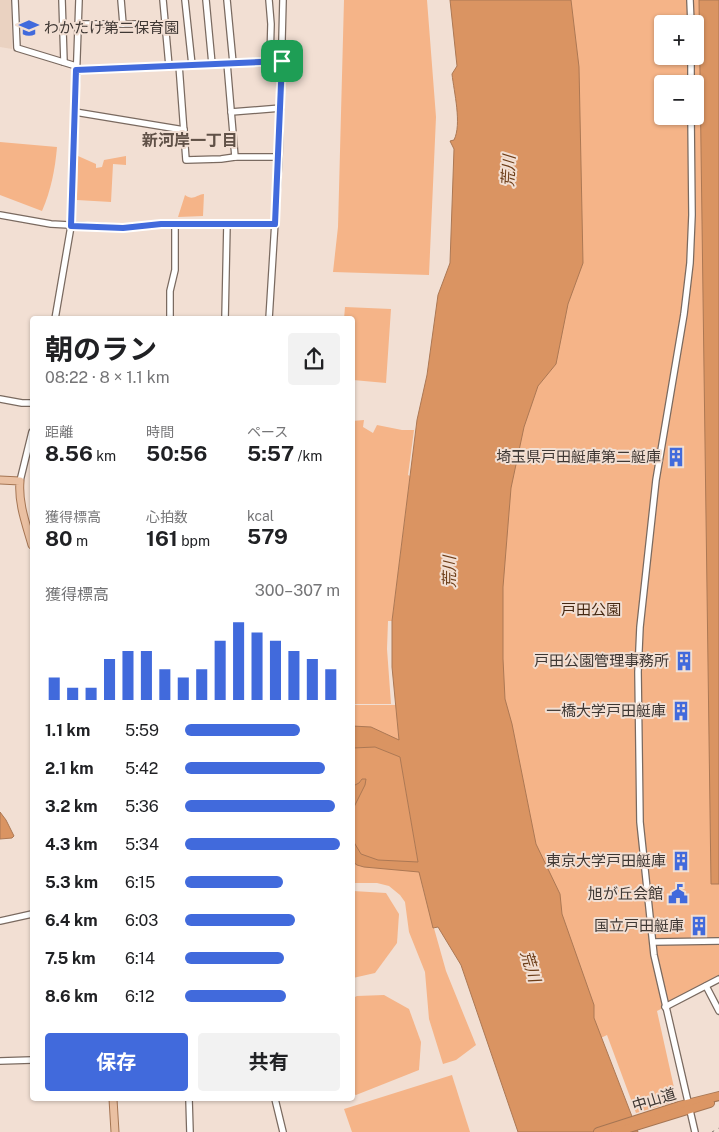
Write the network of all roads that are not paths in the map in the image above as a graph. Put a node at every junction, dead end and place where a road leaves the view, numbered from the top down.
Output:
1 (15, 0) edge
2 (62, 0) edge
3 (79, 0) edge
4 (121, 0) edge
5 (163, 0) edge
6 (185, 0) edge
7 (206, 0) edge
8 (227, 0) edge
9 (269, 0) edge
10 (283, 0) edge
11 (690, 0) edge
12 (690, 15) edge
13 (78, 24) junction
14 (123, 24) junction
15 (166, 24) junction
16 (270, 61) junction
17 (282, 61) junction
18 (64, 62) junction
19 (230, 63) junction
20 (212, 64) junction
21 (179, 65) junction
22 (192, 65) junction
23 (169, 66) junction
24 (76, 68) junction
25 (281, 108) junction
26 (75, 112) junction
27 (231, 112) junction
28 (691, 125) edge
29 (184, 130) junction
30 (235, 157) junction
31 (279, 157) junction
32 (0, 216) edge
33 (175, 224) junction
34 (227, 224) junction
35 (275, 224) junction
36 (71, 226) junction
37 (56, 316) edge
38 (170, 316) edge
39 (225, 316) edge
40 (269, 316) edge
41 (0, 399) edge
42 (30, 403) edge
43 (30, 440) edge
44 (0, 480) edge
45 (20, 481) junction
46 (30, 539) edge
47 (30, 914) edge
48 (0, 920) edge
49 (719, 941) edge
50 (653, 942) junction
51 (719, 979) edge
52 (706, 986) junction
53 (665, 1007) junction
54 (719, 1011) edge
55 (30, 1060) edge
56 (0, 1061) edge
57 (719, 1096) edge
58 (114, 1101) edge
59 (189, 1101) edge
60 (275, 1101) edge
61 (719, 1101) edge
62 (688, 1106) junction
63 (678, 1109) junction
64 (115, 1132) edge
65 (190, 1132) edge
66 (283, 1132) edge
67 (598, 1132) edge
68 (616, 1132) edge
69 (694, 1132) edge

1 - 18 street
2 - 18 street
3 - 13 street
4 - 14 street
5 - 15 street
6 - 22 street
7 - 20 street
8 - 19 street
9 - 16 street
10 - 17 street
11 - 12 street
13 - 14 street
13 - 24 street
14 - 15 street
15 - 23 street
16 - 17 street
16 - 19 street
17 - 25 street
18 - 24 street
19 - 20 street
19 - 27 street
20 - 22 street
21 - 22 street
21 - 23 street
21 - 29 street
23 - 24 street
24 - 26 street
25 - 27 street
25 - 31 street
26 - 29 street
26 - 36 street
27 - 30 street
28 - 50 street
29 - 30 street
30 - 31 street
31 - 35 street
32 - 36 street
33 - 34 street
33 - 36 street
33 - 38 street
34 - 35 street
34 - 39 street
35 - 40 street
36 - 37 street
41 - 42 street
43 - 45 street
44 - 45 main road
45 - 46 main road
47 - 48 street
49 - 50 street
50 - 53 street
51 - 52 street
52 - 53 street
52 - 54 street
53 - 62 street
55 - 56 street
57 - 62 highway, 中山道
58 - 64 main road
59 - 65 street
60 - 66 street
61 - 62 highway, 中山道
62 - 63 highway, 中山道
62 - 69 street
63 - 67 highway, 中山道
63 - 68 highway, 中山道

